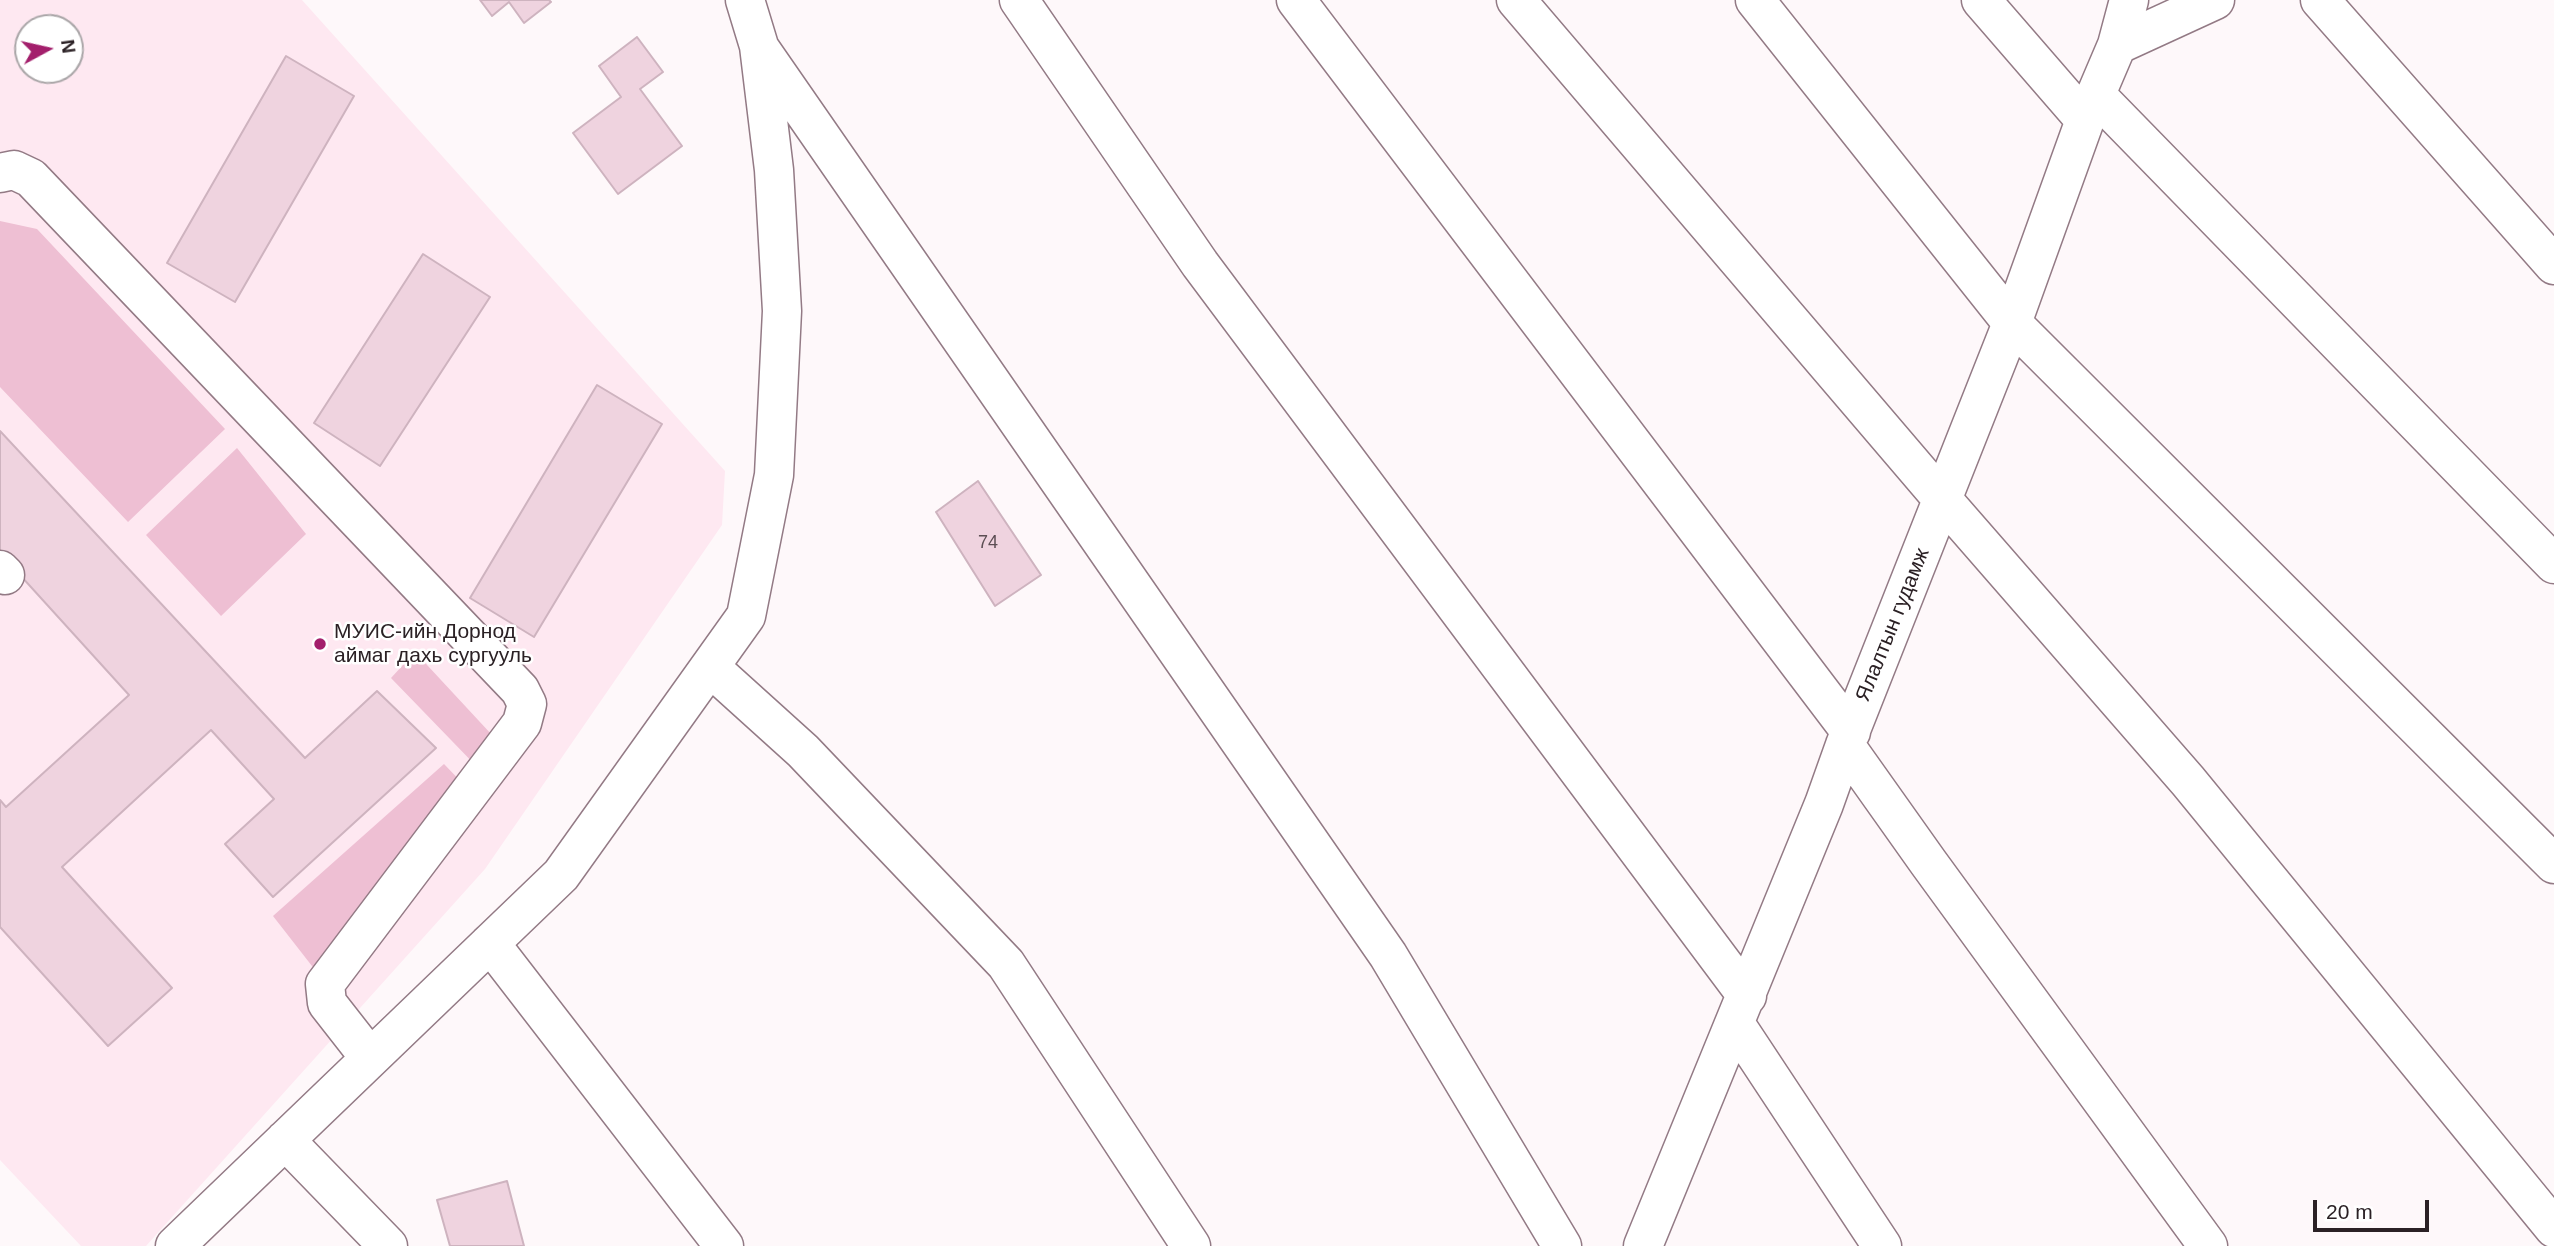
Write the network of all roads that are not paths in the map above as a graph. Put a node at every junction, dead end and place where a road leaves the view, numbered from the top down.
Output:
1 (744, 0) edge
2 (1019, 0) edge
3 (1296, 0) edge
4 (1516, 0) edge
5 (1755, 0) edge
6 (1981, 0) edge
7 (2129, 0) edge
8 (2215, 0) edge
9 (2320, 0) edge
10 (2118, 45) junction
11 (759, 46) junction
12 (2090, 108) junction
13 (0, 173) edge
14 (2554, 265) edge
15 (2012, 323) junction
16 (1943, 500) junction
17 (2554, 564) edge
18 (710, 667) junction
19 (1848, 738) junction
20 (2554, 864) edge
21 (491, 943) junction
22 (1741, 1011) junction
23 (370, 1058) junction
24 (285, 1140) junction
25 (2554, 1228) edge
26 (176, 1246) edge
27 (388, 1246) edge
28 (724, 1246) edge
29 (1191, 1246) edge
30 (1562, 1246) edge
31 (1643, 1246) edge
32 (1882, 1246) edge
33 (2208, 1246) edge

1 - 11 street
2 - 22 street
3 - 19 street
4 - 16 street
5 - 15 street
6 - 12 street
7 - 10 street, Ялалтын гудамж
8 - 10 street
9 - 14 street
10 - 12 street, Ялалтын гудамж
11 - 18 street
11 - 30 street
12 - 15 street, Ялалтын гудамж
12 - 17 street
13 - 23 street
15 - 16 street, Ялалтын гудамж
15 - 20 street
16 - 19 street, Ялалтын гудамж
16 - 25 street
18 - 21 street
18 - 29 street
19 - 22 street, Ялалтын гудамж
19 - 33 street
21 - 23 street
21 - 28 street
22 - 31 street, Ялалтын гудамж
22 - 32 street
23 - 24 street
24 - 26 street
24 - 27 street

